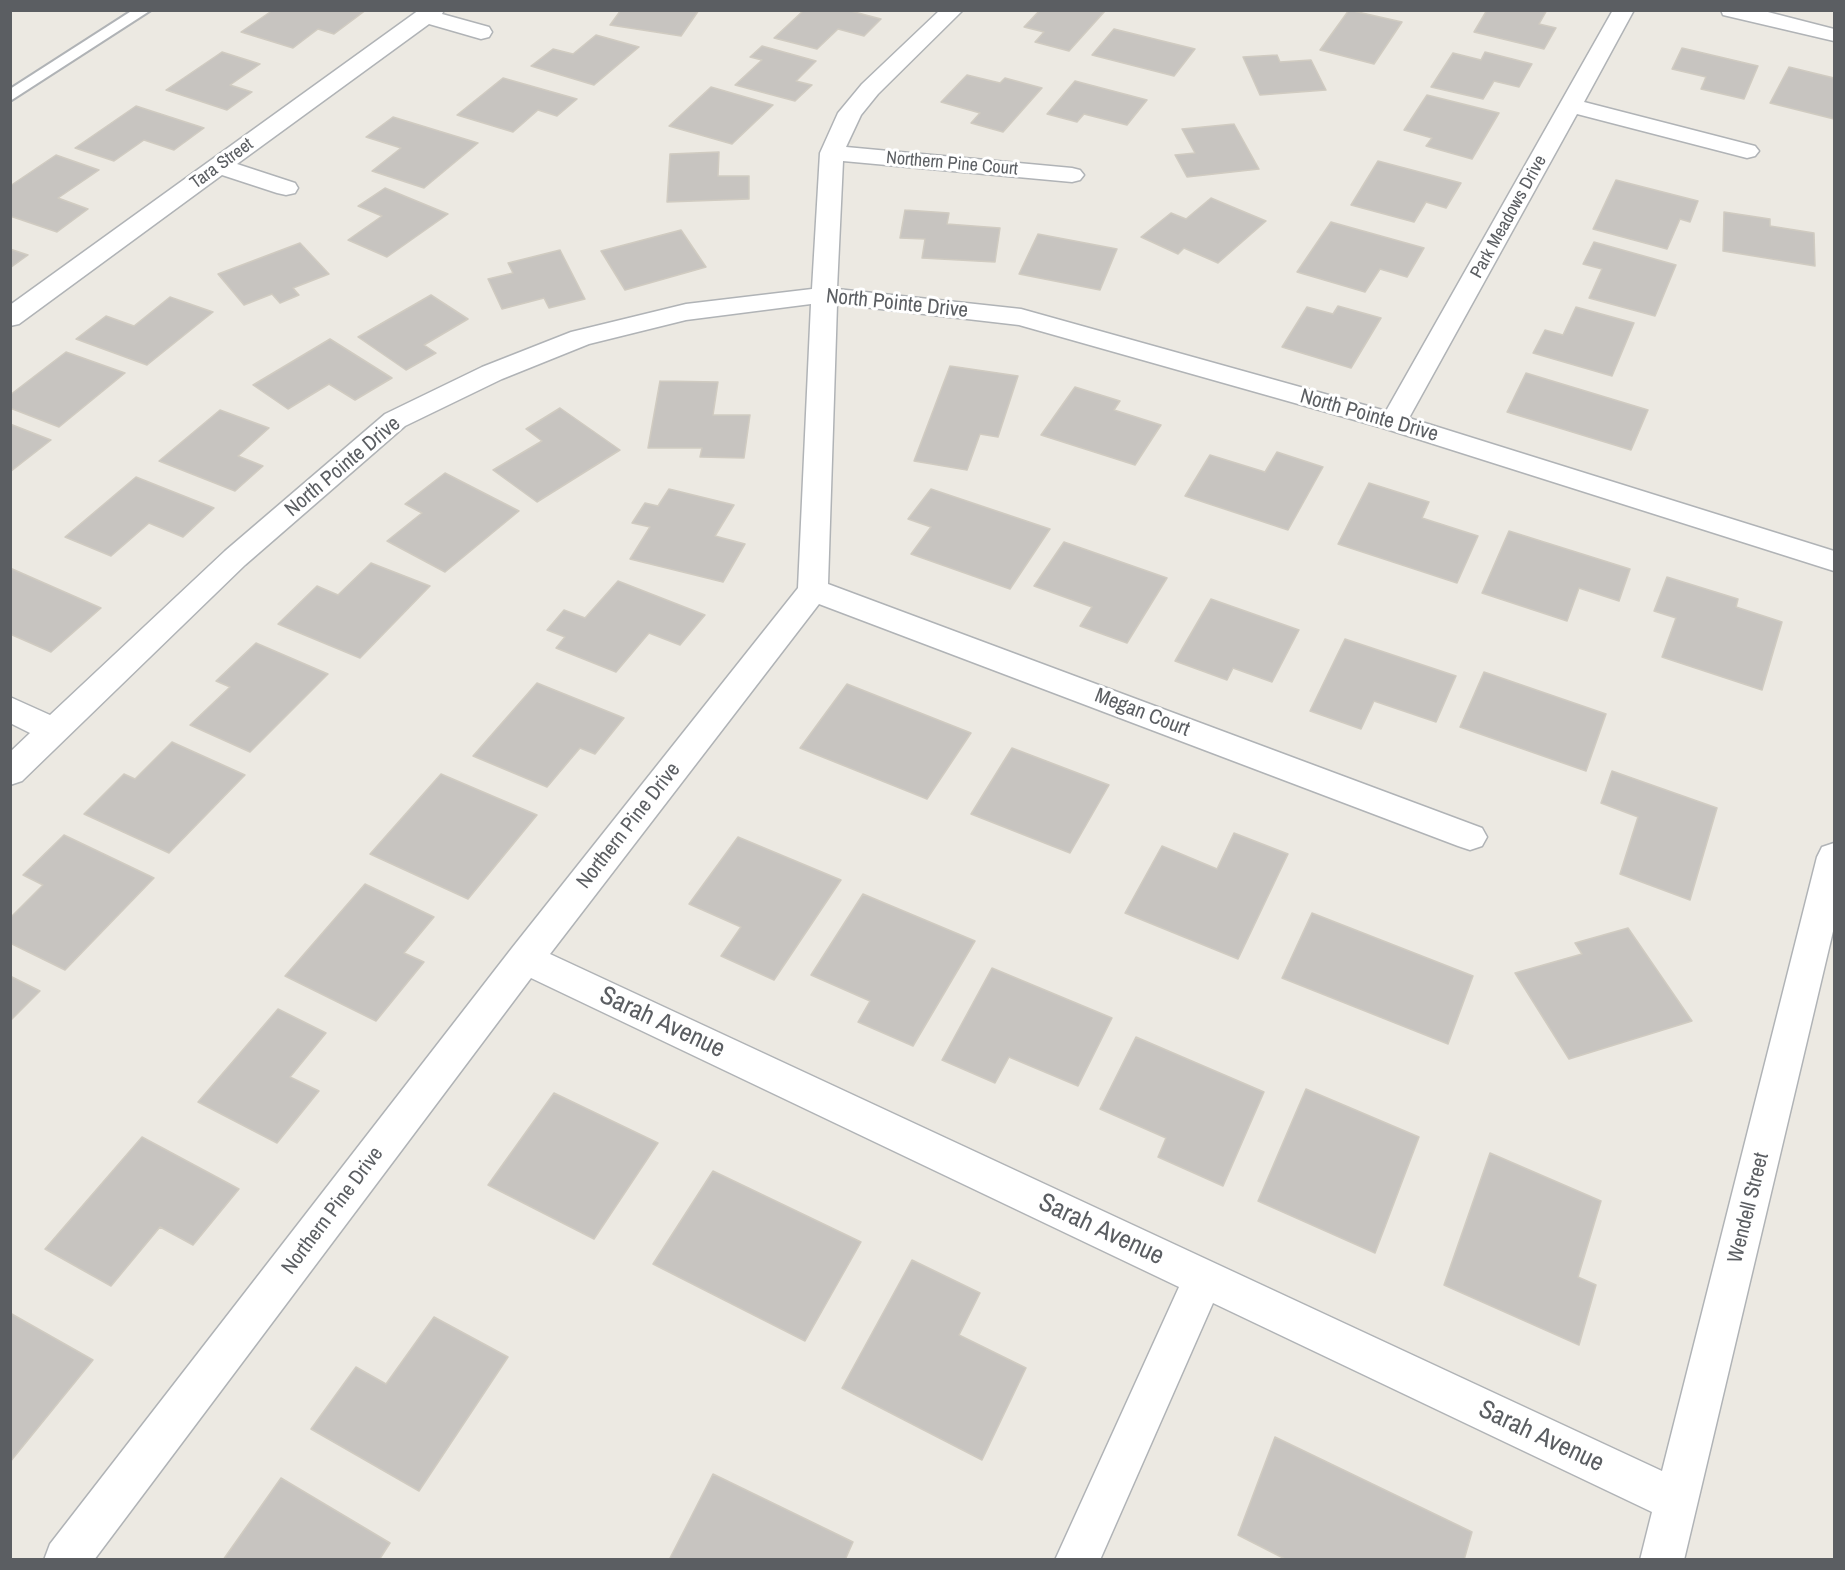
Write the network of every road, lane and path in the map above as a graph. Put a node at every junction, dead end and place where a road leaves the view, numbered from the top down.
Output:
1 (144, 10) edge
2 (953, 10) edge
3 (1624, 10) edge
4 (1731, 10) edge
5 (430, 13) edge
6 (481, 32) dead end
7 (1834, 34) edge
8 (10, 96) edge
9 (1572, 106) junction
10 (1747, 151) dead end
11 (832, 153) junction
12 (219, 166) junction
13 (1072, 175) dead end
14 (286, 188) dead end
15 (824, 295) junction
16 (10, 318) edge
17 (1393, 422) junction
18 (1834, 561) edge
19 (813, 590) junction
20 (10, 709) edge
21 (54, 731) junction
22 (10, 772) edge
23 (1470, 837) dead end
24 (1834, 857) edge
25 (525, 959) junction
26 (1204, 1278) junction
27 (1677, 1501) junction
28 (66, 1560) edge
29 (1077, 1560) edge
30 (1662, 1560) edge

1 - 8 lane
2 - 11 street
3 - 9 street, Park Meadows Drive
4 - 7 street
5 - 6 street
5 - 12 street, Tara Street
9 - 10 street
9 - 17 street, Park Meadows Drive
11 - 13 street, Northern Pine Court
11 - 15 street
12 - 14 street
12 - 16 street, Tara Street
15 - 17 street, North Pointe Drive
15 - 19 street
15 - 21 street, North Pointe Drive
17 - 18 street, North Pointe Drive
19 - 23 street, Megan Court
19 - 25 street, Northern Pine Drive
20 - 21 street
21 - 22 street, North Pointe Drive
24 - 27 street, Wendell Street
25 - 26 street, Sarah Avenue
25 - 28 street, Northern Pine Drive
26 - 27 street, Sarah Avenue
26 - 29 street
27 - 30 street, Wendell Street

